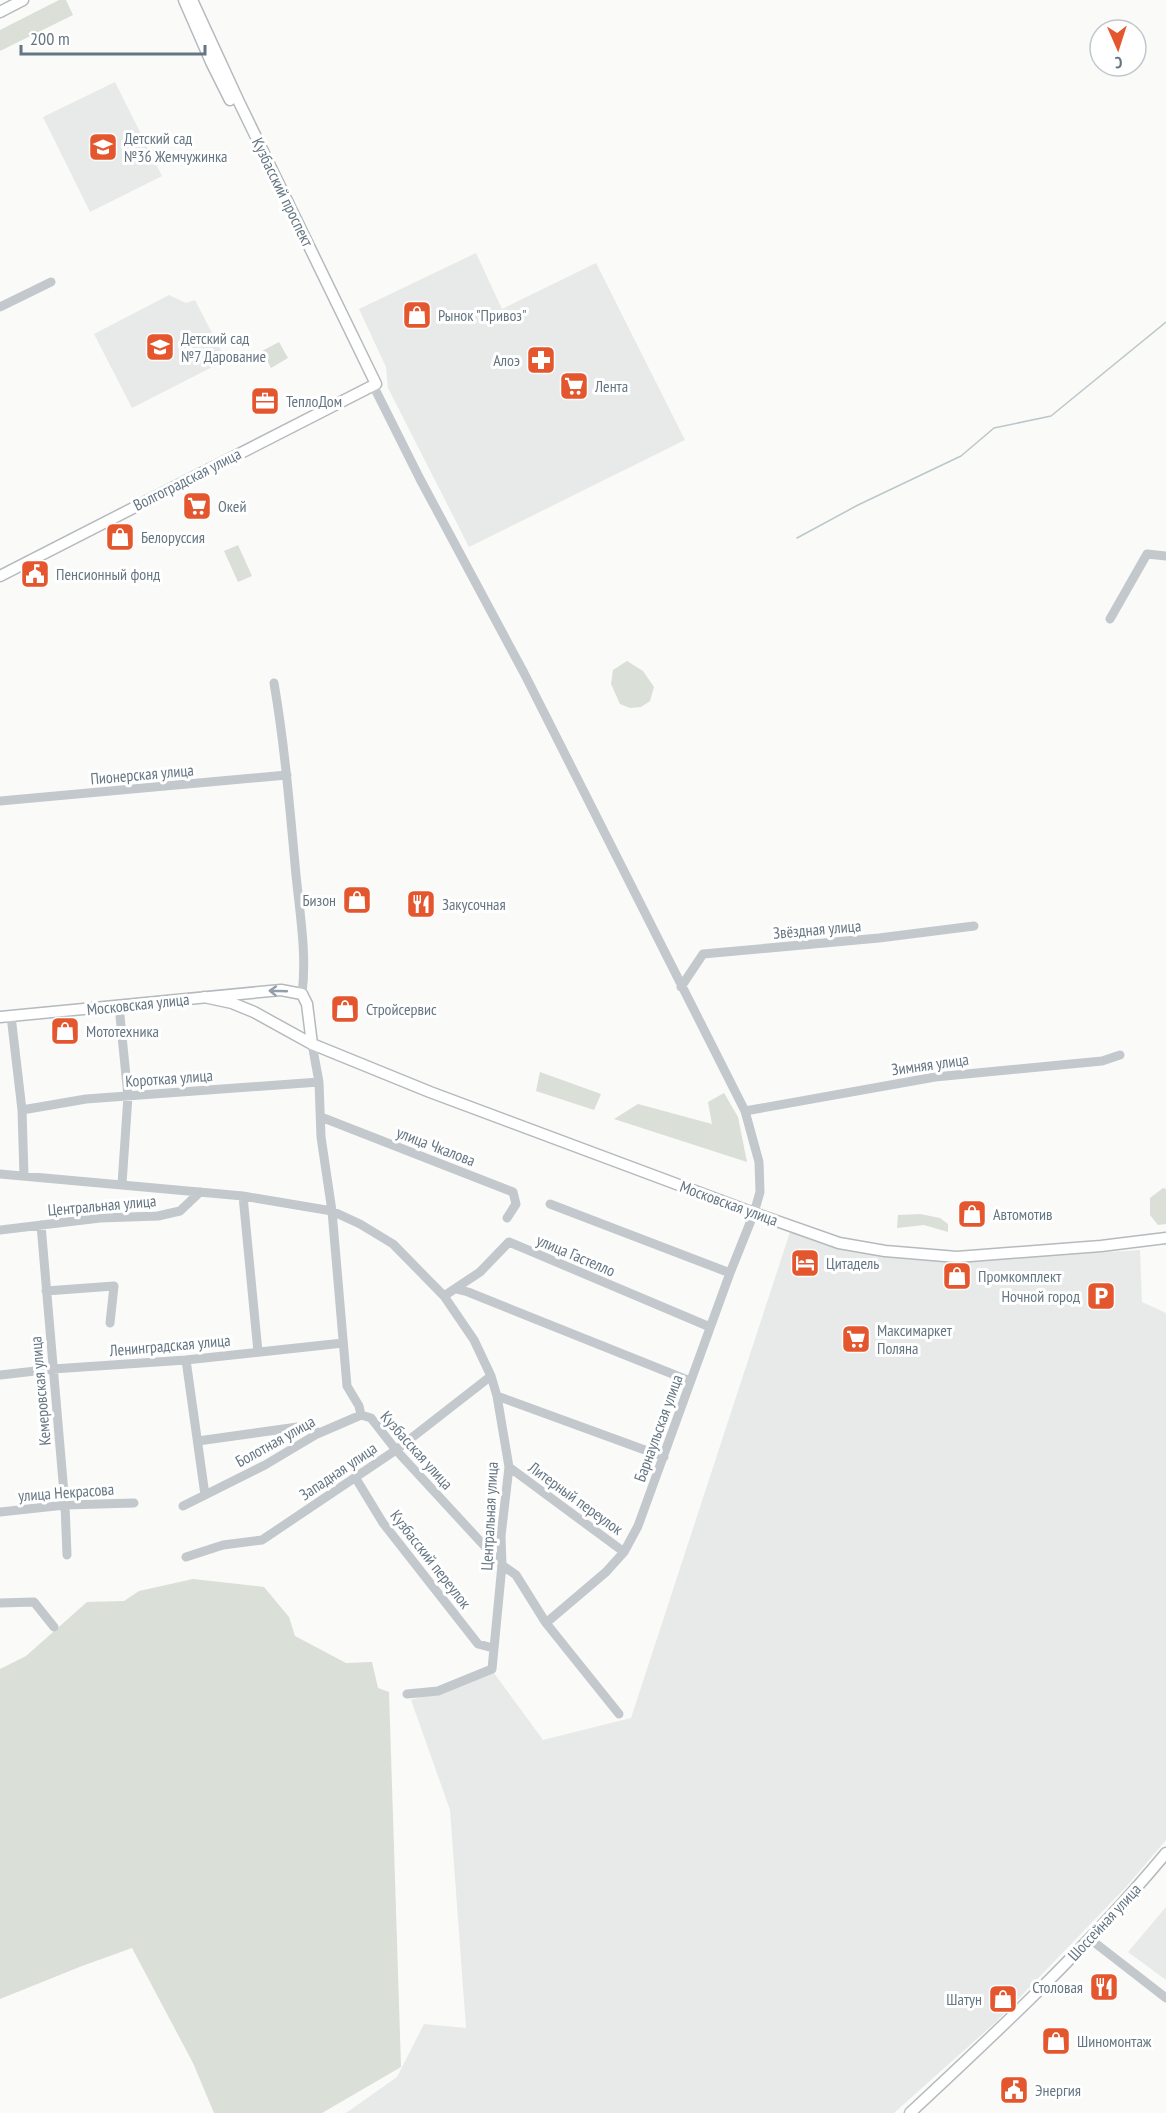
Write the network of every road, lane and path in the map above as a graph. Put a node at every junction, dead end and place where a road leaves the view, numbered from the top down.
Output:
1 (14, 0) edge
2 (23, 0) edge
3 (184, 0) edge
4 (192, 0) edge
5 (0, 7) edge
6 (0, 12) edge
7 (51, 282) dead end
8 (0, 307) edge
9 (373, 382) junction
10 (1166, 556) edge
11 (0, 570) edge
12 (0, 576) edge
13 (1110, 618) dead end
14 (274, 683) dead end
15 (287, 775) junction
16 (0, 801) edge
17 (974, 926) dead end
18 (681, 987) junction
19 (253, 992) junction
20 (302, 994) junction
21 (204, 997) junction
22 (119, 1006) junction
23 (254, 1012) junction
24 (5, 1017) edge
25 (310, 1024) junction
26 (294, 1035) junction
27 (312, 1044) junction
28 (1120, 1055) dead end
29 (319, 1082) junction
30 (128, 1096) junction
31 (22, 1110) junction
32 (745, 1111) junction
33 (321, 1117) junction
34 (0, 1174) edge
35 (24, 1176) junction
36 (122, 1184) junction
37 (200, 1192) junction
38 (243, 1196) junction
39 (550, 1204) dead end
40 (332, 1211) junction
41 (754, 1213) junction
42 (507, 1218) dead end
43 (40, 1225) junction
44 (0, 1230) edge
45 (1166, 1238) edge
46 (730, 1273) junction
47 (456, 1289) junction
48 (46, 1291) junction
49 (444, 1296) junction
50 (110, 1323) dead end
51 (710, 1327) junction
52 (343, 1343) junction
53 (258, 1352) junction
54 (186, 1360) junction
55 (53, 1369) junction
56 (0, 1375) edge
57 (491, 1376) junction
58 (690, 1381) junction
59 (497, 1396) junction
60 (361, 1415) junction
61 (317, 1434) junction
62 (198, 1441) junction
63 (396, 1450) junction
64 (664, 1457) junction
65 (509, 1467) junction
66 (355, 1477) junction
67 (205, 1495) junction
68 (134, 1503) dead end
69 (65, 1505) junction
70 (183, 1506) dead end
71 (0, 1512) edge
72 (624, 1552) junction
73 (67, 1555) dead end
74 (186, 1557) dead end
75 (502, 1565) junction
76 (0, 1603) edge
77 (546, 1623) junction
78 (54, 1627) dead end
79 (493, 1648) junction
80 (407, 1694) dead end
81 (619, 1714) dead end
82 (1166, 1853) edge
83 (1090, 1939) junction
84 (1166, 1998) edge
85 (910, 2113) edge

1 - 5 main road
2 - 6 main road
3 - 9 main road
4 - 9 main road, Кузбасский проспект
7 - 8 street
9 - 11 main road
9 - 12 main road, Волгоградская улица
9 - 18 street, Барнаульская улица
10 - 13 street
14 - 15 street
15 - 16 street, Пионерская улица
15 - 20 street
17 - 18 street, Звёздная улица
18 - 32 street, Барнаульская улица
20 -> 19 main road, Московская улица
19 - 21 main road, Московская улица
19 - 23 main road
20 - 25 main road
21 - 22 main road, Московская улица
21 - 23 main road, Московская улица
22 - 24 main road, Московская улица
22 - 30 street
23 - 26 main road, Московская улица
24 - 31 street
25 - 26 main road
25 - 27 main road
26 - 27 main road, Московская улица
27 - 29 street, Кузбасская улица
27 - 41 main road, Московская улица
28 - 32 street, Зимняя улица
29 - 30 street, Короткая улица
29 - 33 street, Кузбасская улица
30 - 31 street, Короткая улица
30 - 36 street
31 - 35 street
32 - 41 street, Барнаульская улица
33 - 40 street, Кузбасская улица
33 - 42 street, улица Чкалова
34 - 35 street, Центральная улица
35 - 36 street, Центральная улица
36 - 37 street, Центральная улица
37 - 38 street, Центральная улица
37 - 43 street, Центральная улица
38 - 40 street, Центральная улица
38 - 53 street
39 - 46 street
40 - 49 street, Центральная улица
40 - 52 street, Кузбасская улица
41 - 45 main road, Московская улица
41 - 46 street, Барнаульская улица
43 - 44 street, Центральная улица
43 - 48 street, Кемеровская улица
46 - 51 street, Барнаульская улица
47 - 49 street, улица Гастелло
47 - 51 street, улица Гастелло
47 - 58 street
48 - 50 street
48 - 55 street, Кемеровская улица
49 - 57 street, Центральная улица
51 - 58 street, Барнаульская улица
52 - 53 street, Ленинградская улица
52 - 60 street, Кузбасская улица
53 - 54 street, Ленинградская улица
54 - 55 street, Ленинградская улица
54 - 62 street
55 - 56 street, Ленинградская улица
55 - 69 street, Кемеровская улица
57 - 59 street, Центральная улица
57 - 63 street, Западная улица
58 - 64 street, Барнаульская улица
59 - 64 street
59 - 65 street, Центральная улица
60 - 61 street, Болотная улица
60 - 63 street, Кузбасская улица
61 - 62 street
61 - 67 street, Болотная улица
62 - 67 street
63 - 66 street, Западная улица
63 - 75 street, Кузбасская улица
64 - 72 street, Барнаульская улица
65 - 72 street, Литерный переулок
65 - 75 street, Центральная улица
66 - 74 street, Западная улица
66 - 79 street, Кузбасский переулок
67 - 70 street, Болотная улица
68 - 69 street, улица Некрасова
69 - 71 street, улица Некрасова
69 - 73 street, Кемеровская улица
72 - 77 street, Барнаульская улица
75 - 77 street, Кузбасская улица
75 - 79 street, Центральная улица
76 - 78 street
77 - 81 street, Кузбасская улица
79 - 80 street, Центральная улица
82 - 83 main road, Шоссейная улица
83 - 84 street
83 - 85 main road, Шоссейная улица

